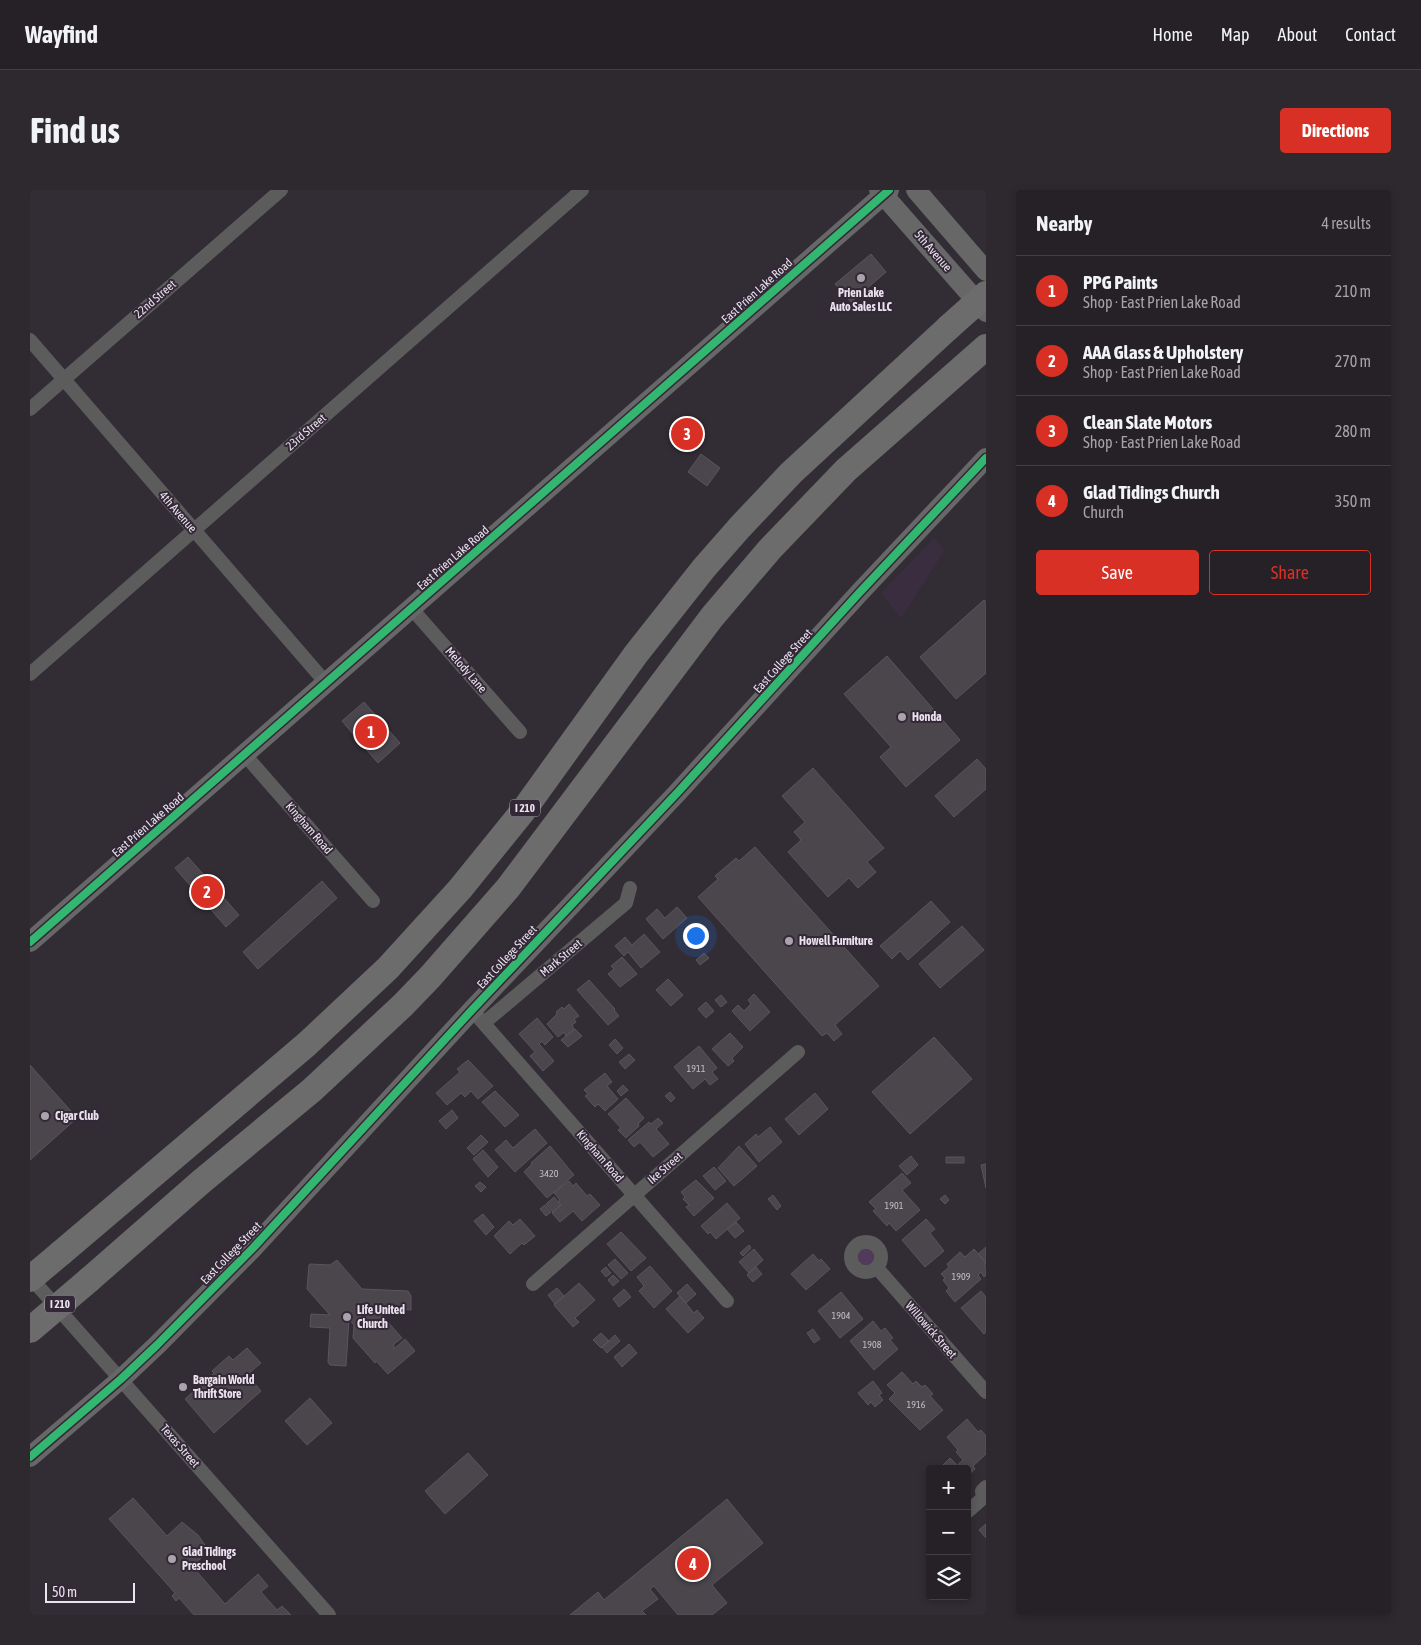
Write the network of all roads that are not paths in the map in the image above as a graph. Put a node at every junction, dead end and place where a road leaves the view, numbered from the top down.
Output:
1 (281, 190) edge
2 (582, 190) edge
3 (916, 190) edge
4 (884, 192) edge
5 (986, 271) edge
6 (986, 294) edge
7 (986, 312) edge
8 (30, 340) edge
9 (981, 352) edge
10 (64, 379) junction
11 (30, 409) edge
12 (986, 458) edge
13 (194, 530) junction
14 (412, 609) junction
15 (30, 674) edge
16 (326, 684) junction
17 (520, 732) dead end
18 (245, 755) junction
19 (630, 888) dead end
20 (373, 901) dead end
21 (30, 942) edge
22 (478, 1017) junction
23 (798, 1052) dead end
24 (634, 1195) junction
25 (877, 1268) dead end
26 (30, 1278) edge
27 (533, 1284) dead end
28 (727, 1301) dead end
29 (30, 1330) edge
30 (121, 1379) junction
31 (986, 1392) edge
32 (30, 1456) edge
33 (986, 1488) edge
34 (969, 1510) edge
35 (329, 1615) edge

1 - 10 street, 22nd Street
2 - 13 street, 23rd Street
3 - 5 street
4 - 7 street, 5th Avenue
4 - 14 street, East Prien Lake Road
6 - 26 highway, I 210, bridge
8 - 10 street, 4th Avenue
9 - 29 highway, I 210, bridge
10 - 11 street, 22nd Street
10 - 13 street, 4th Avenue
12 - 22 street, East College Street
13 - 15 street, 23rd Street
13 - 16 street, 4th Avenue
14 - 16 street, East Prien Lake Road
14 - 17 street, Melody Lane
16 - 18 street, East Prien Lake Road
18 - 20 street, Kingham Road
18 - 21 street, East Prien Lake Road
19 - 22 street, Mark Street
22 - 24 street, Kingham Road
22 - 30 street, East College Street
23 - 24 street, Ike Street
24 - 27 street, Ike Street
24 - 28 street, Kingham Road
25 - 31 street, Willowick Street
26 - 30 street, Texas Street
30 - 32 street, East College Street
30 - 35 street, Texas Street
33 - 34 street

